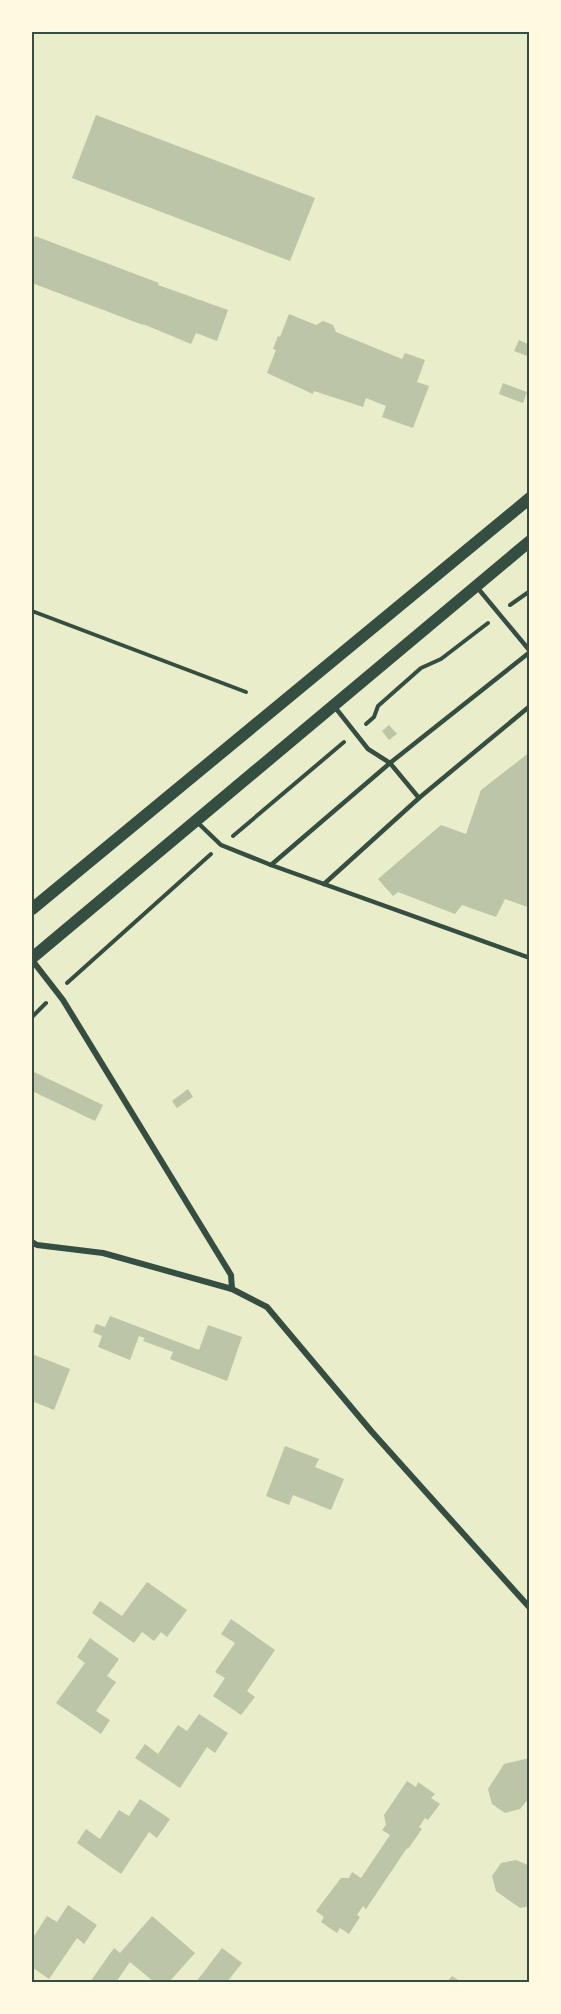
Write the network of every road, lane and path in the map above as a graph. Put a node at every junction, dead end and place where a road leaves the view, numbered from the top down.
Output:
1 (530, 498) edge
2 (530, 541) edge
3 (476, 585) junction
4 (530, 591) edge
5 (32, 610) edge
6 (498, 615) junction
7 (530, 651) edge
8 (246, 692) dead end
9 (332, 704) junction
10 (530, 706) edge
11 (355, 732) junction
12 (390, 763) junction
13 (419, 798) junction
14 (195, 820) junction
15 (221, 845) junction
16 (271, 865) junction
17 (324, 884) junction
18 (32, 909) edge
19 (530, 958) edge
20 (32, 959) edge
21 (66, 984) dead end
22 (49, 1000) dead end
23 (32, 1017) edge
24 (32, 1242) edge
25 (232, 1289) junction
26 (530, 1608) edge

1 - 18 main road
2 - 3 main road
3 - 6 lane
3 - 9 main road
4 - 6 path
5 - 8 path
6 - 7 lane
6 - 11 path
7 - 12 lane
9 - 11 lane
9 - 14 main road
10 - 13 lane
11 - 12 lane
11 - 15 path
12 - 13 lane
12 - 16 lane
13 - 17 lane
14 - 15 lane
14 - 20 main road
15 - 16 lane
15 - 21 path
16 - 17 lane
17 - 19 lane
20 - 25 street
22 - 23 path
24 - 25 street
25 - 26 street

